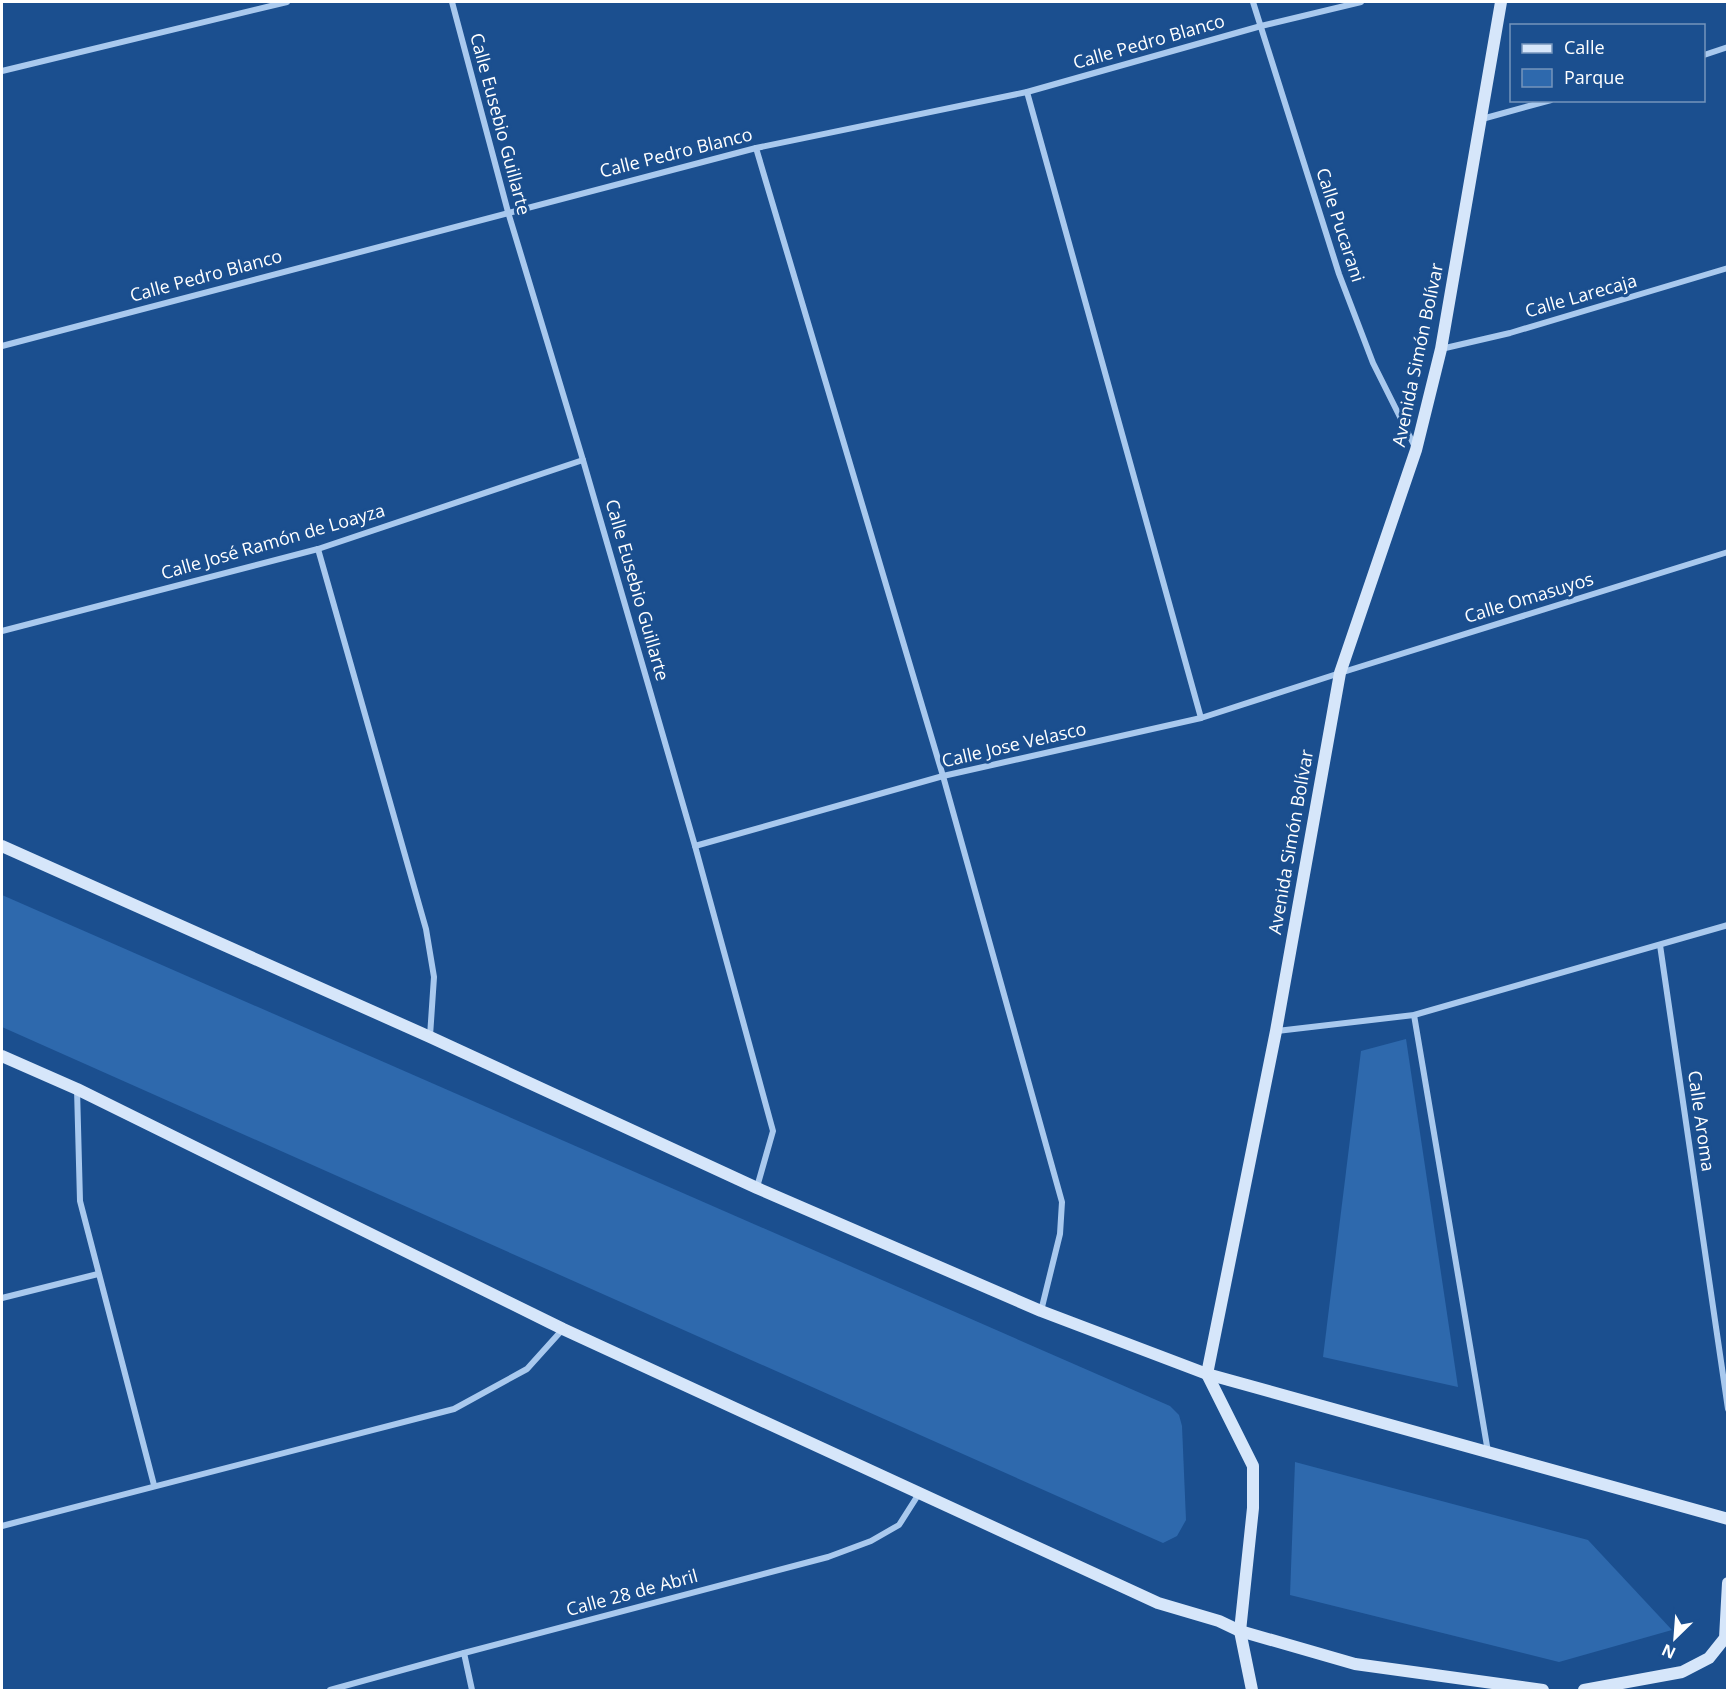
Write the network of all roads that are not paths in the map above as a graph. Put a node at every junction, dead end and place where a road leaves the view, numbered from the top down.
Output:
1 (287, 2) edge
2 (452, 2) edge
3 (1253, 2) edge
4 (1361, 2) edge
5 (1501, 2) edge
6 (1261, 26) junction
7 (1728, 47) edge
8 (1705, 55) edge
9 (2, 71) edge
10 (1027, 92) junction
11 (1544, 102) edge
12 (1481, 119) junction
13 (756, 148) junction
14 (508, 212) junction
15 (1728, 268) edge
16 (2, 346) edge
17 (1441, 350) junction
18 (1416, 450) junction
19 (583, 460) junction
20 (318, 549) junction
21 (1728, 552) edge
22 (2, 631) edge
23 (1340, 673) junction
24 (1201, 718) junction
25 (943, 776) junction
26 (2, 846) edge
27 (695, 846) junction
28 (1728, 925) edge
29 (1660, 945) junction
30 (1414, 1015) junction
31 (1276, 1031) junction
32 (430, 1037) junction
33 (2, 1056) edge
34 (77, 1089) junction
35 (757, 1188) junction
36 (98, 1274) junction
37 (2, 1298) edge
38 (1041, 1311) junction
39 (563, 1329) junction
40 (1208, 1374) junction
41 (1728, 1409) edge
42 (1488, 1452) junction
43 (154, 1485) junction
44 (920, 1492) junction
45 (1728, 1519) edge
46 (2, 1526) edge
47 (1728, 1583) edge
48 (1240, 1630) junction
49 (464, 1653) junction
50 (330, 1690) edge
51 (472, 1690) edge
52 (1252, 1690) edge
53 (1543, 1690) edge
54 (1584, 1690) edge

1 - 9 street
2 - 14 street, Calle Eusebio Guillarte
3 - 6 street, Calle Pucarani
4 - 6 street, Calle Pedro Blanco
5 - 12 street, Avenida Simón Bolívar
6 - 10 street, Calle Pedro Blanco
6 - 18 street, Calle Pucarani
7 - 8 street
10 - 13 street, Calle Pedro Blanco
10 - 24 street
11 - 12 street
12 - 17 street, Avenida Simón Bolívar
13 - 14 street, Calle Pedro Blanco
13 - 25 street
14 - 16 street, Calle Pedro Blanco
14 - 19 street, Calle Eusebio Guillarte
15 - 17 street, Calle Larecaja
17 - 18 street, Avenida Simón Bolívar
18 - 23 street, Avenida Simón Bolívar
19 - 20 street, Calle José Ramón de Loayza
19 - 27 street, Calle Eusebio Guillarte
20 - 22 street, Calle José Ramón de Loayza
20 - 32 street
21 - 23 street, Calle Omasuyos
23 - 24 street, Calle Jose Velasco
23 - 31 street, Avenida Simón Bolívar
24 - 25 street, Calle Jose Velasco
25 - 27 street, Calle Jose Velasco
25 - 38 street
26 - 32 street
27 - 35 street, Calle Eusebio Guillarte
28 - 29 street
29 - 30 street
29 - 41 street, Calle Aroma
30 - 31 street
30 - 42 street
31 - 40 street, Avenida Simón Bolívar
32 - 35 street
33 - 34 street
34 - 36 street
34 - 39 street
35 - 38 street
36 - 37 street
36 - 43 street
38 - 40 street
39 - 43 street
39 - 44 street
40 - 42 street
40 - 48 street
42 - 45 street
43 - 46 street
44 - 48 street
44 - 49 street, Calle 28 de Abril
47 - 54 street
48 - 52 street
48 - 53 street
49 - 50 street, Calle 28 de Abril
49 - 51 street

